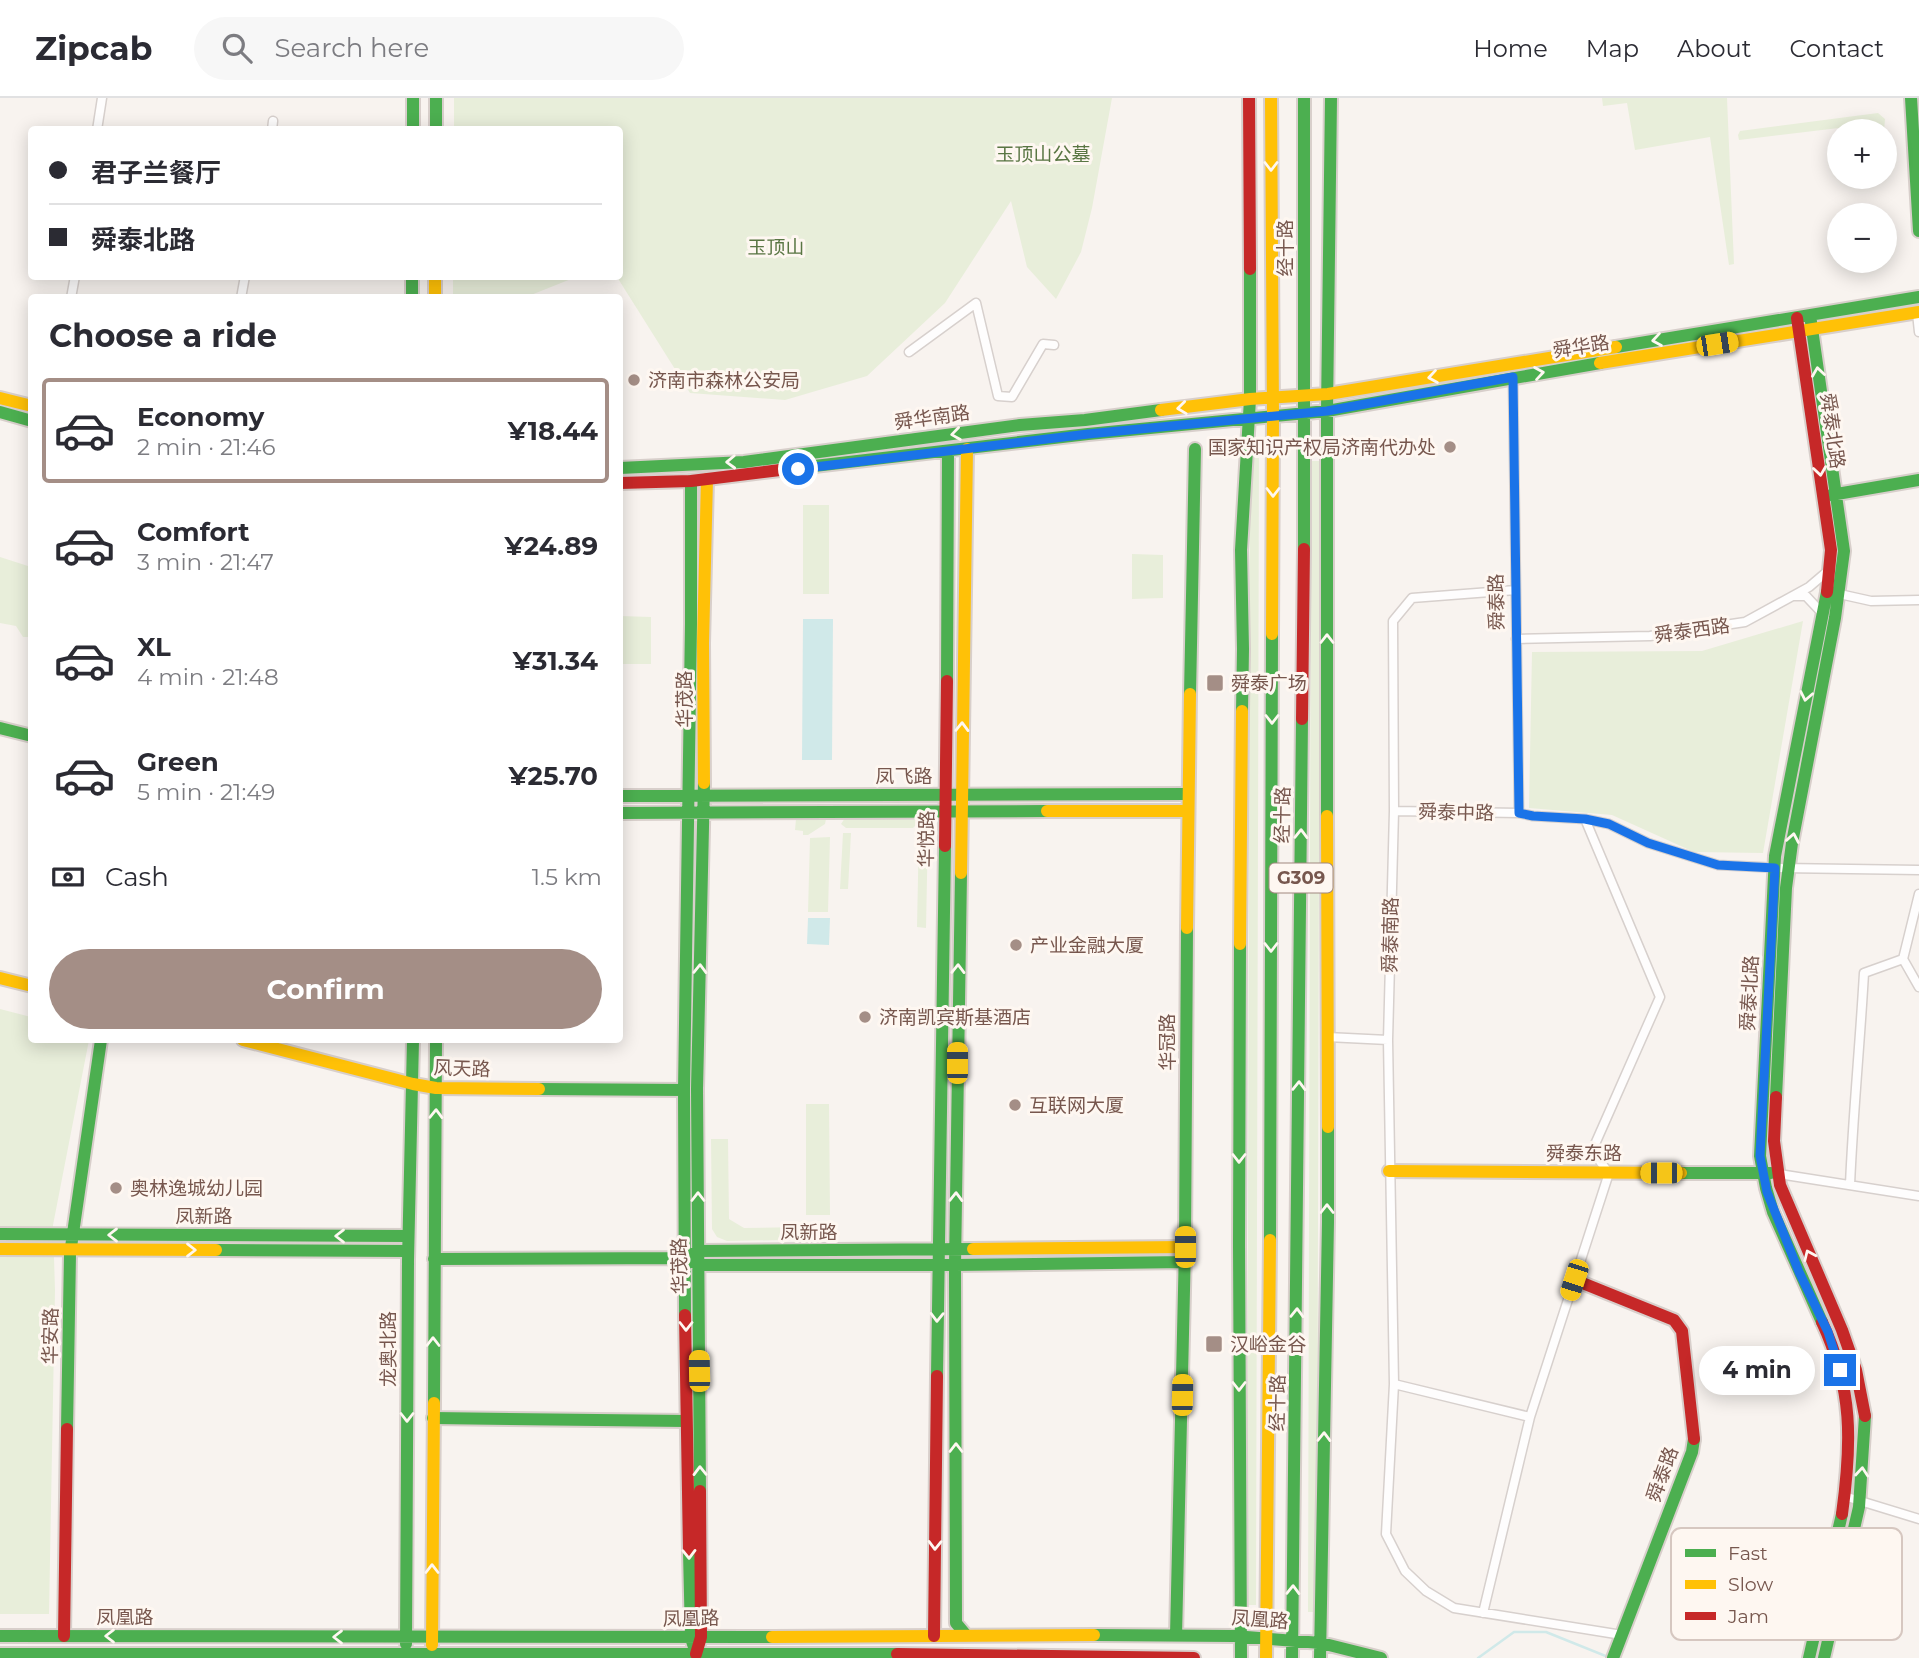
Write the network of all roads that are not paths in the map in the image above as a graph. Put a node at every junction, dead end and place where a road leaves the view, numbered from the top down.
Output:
1 (102, 98) edge
2 (413, 98) edge
3 (436, 98) edge
4 (1249, 98) edge
5 (1271, 98) edge
6 (1304, 98) edge
7 (1331, 98) edge
8 (1911, 98) edge
9 (98, 126) edge
10 (413, 126) edge
11 (436, 126) edge
12 (1919, 231) edge
13 (1919, 297) edge
14 (1918, 311) edge
15 (1805, 323) junction
16 (1919, 332) edge
17 (1054, 345) dead end
18 (909, 352) dead end
19 (1513, 377) junction
20 (1328, 394) junction
21 (1304, 395) junction
22 (0, 398) edge
23 (1272, 398) junction
24 (1250, 399) junction
25 (28, 405) edge
26 (1327, 411) junction
27 (0, 412) edge
28 (1305, 413) junction
29 (1273, 416) junction
30 (1249, 419) junction
31 (28, 420) edge
32 (967, 449) junction
33 (1195, 449) dead end
34 (948, 451) junction
35 (623, 468) edge
36 (706, 480) junction
37 (1919, 480) edge
38 (691, 481) junction
39 (623, 483) edge
40 (1830, 495) junction
41 (1844, 551) junction
42 (1829, 571) junction
43 (1516, 590) junction
44 (1833, 592) junction
45 (1794, 596) junction
46 (1919, 600) edge
47 (1822, 614) junction
48 (1516, 639) junction
49 (0, 728) edge
50 (28, 735) edge
51 (1188, 794) junction
52 (704, 795) junction
53 (946, 795) junction
54 (961, 795) junction
55 (623, 796) edge
56 (688, 796) junction
57 (960, 811) junction
58 (1188, 811) junction
59 (1394, 811) junction
60 (946, 812) junction
61 (623, 813) edge
62 (688, 813) junction
63 (703, 813) junction
64 (1519, 813) junction
65 (1585, 819) junction
66 (1782, 868) junction
67 (1919, 870) edge
68 (1919, 894) edge
69 (1903, 959) junction
70 (0, 978) edge
71 (28, 985) edge
72 (1919, 987) edge
73 (1327, 1037) junction
74 (1388, 1040) junction
75 (101, 1043) edge
76 (255, 1043) edge
77 (413, 1043) edge
78 (436, 1043) edge
79 (413, 1083) junction
80 (436, 1088) junction
81 (684, 1090) junction
82 (1390, 1171) junction
83 (1609, 1173) junction
84 (1763, 1173) junction
85 (1779, 1174) junction
86 (1850, 1185) junction
87 (1919, 1196) edge
88 (0, 1234) edge
89 (73, 1235) junction
90 (408, 1236) junction
91 (1185, 1247) junction
92 (956, 1248) junction
93 (0, 1249) edge
94 (939, 1249) junction
95 (71, 1250) junction
96 (408, 1251) junction
97 (685, 1258) junction
98 (698, 1258) junction
99 (434, 1259) junction
100 (1185, 1262) junction
101 (938, 1265) junction
102 (955, 1265) junction
103 (1574, 1280) junction
104 (1394, 1384) junction
105 (433, 1418) junction
106 (1530, 1418) junction
107 (686, 1421) junction
108 (1844, 1496) junction
109 (1860, 1501) junction
110 (1919, 1519) edge
111 (1840, 1528) edge
112 (1854, 1528) edge
113 (1483, 1612) junction
114 (965, 1635) junction
115 (1622, 1635) junction
116 (0, 1636) edge
117 (64, 1636) junction
118 (934, 1636) junction
119 (1176, 1636) junction
120 (406, 1637) junction
121 (432, 1637) junction
122 (696, 1637) junction
123 (1240, 1637) junction
124 (1267, 1639) junction
125 (1813, 1640) edge
126 (1828, 1640) edge
127 (1293, 1641) junction
128 (1321, 1643) junction
129 (0, 1654) edge
130 (696, 1654) junction
131 (66, 1656) edge
132 (406, 1656) edge
133 (433, 1656) edge
134 (1614, 1656) edge
135 (1194, 1658) edge
136 (1241, 1658) edge
137 (1266, 1658) edge
138 (1292, 1658) edge
139 (1320, 1658) edge
140 (1381, 1658) edge
141 (1809, 1658) edge
142 (1824, 1658) edge

1 - 9 street
2 - 10 main road
3 - 11 main road
4 - 24 main road, 经十路
5 -> 23 main road, 经十路 / G309
6 - 21 main road, 经十路 / G309
7 - 20 main road
8 - 12 main road
13 - 15 main road, 舜华路
14 - 15 main road, 舜华路
14 - 16 street
19 -> 15 main road, 舜华路
15 -> 20 main road, 舜华路
15 - 40 main road
17 - 18 street
19 - 26 main road, 舜华路
19 - 43 street, 舜泰路
20 - 21 main road, 舜华路
20 - 26 main road
21 - 23 main road, 舜华路
21 - 28 main road, 经十路 / G309
22 - 25 main road
23 - 24 main road, 舜华路
23 - 29 main road, 经十路 / G309
24 - 30 main road, 经十路
24 -> 35 main road, 舜华南路
26 - 28 main road, 舜华路
73 -> 26 main road
27 - 31 main road
28 - 29 main road, 舜华路
127 -> 28 main road, 经十路 / G309
29 - 30 main road, 舜华路
29 -> 124 main road, 经十路 / G309
30 - 32 main road, 舜华南路
30 -> 123 main road, 经十路
32 - 34 main road, 舜华南路
54 -> 32 main road
33 - 51 main road, 华冠路
34 - 36 main road, 舜华南路
34 - 53 main road, 华悦路
36 - 38 main road, 舜华南路
36 - 52 main road, 华茂路
37 - 40 main road
38 - 39 main road, 舜华南路
38 - 56 main road, 华茂路
40 - 41 main road
40 - 42 main road, 舜泰北路
41 - 42 street, 舜泰西路
41 - 44 main road
42 - 44 main road, 舜泰北路
42 - 45 street, 舜泰西路
43 - 48 street, 舜泰路
43 - 59 street, 舜泰南路
44 - 46 street
44 - 47 main road, 舜泰北路
66 -> 44 main road
45 - 47 street
45 - 48 street, 舜泰西路
47 -> 66 main road, 舜泰北路
48 - 64 street, 舜泰路
49 - 50 main road
51 - 54 main road, 凤飞路
51 - 58 main road, 华冠路
52 - 53 main road, 凤飞路
52 - 56 main road, 凤飞路
52 - 63 main road, 华茂路
53 - 54 main road, 凤飞路
53 - 60 main road, 华悦路
54 - 57 main road
55 - 56 main road, 凤飞路
56 - 62 main road, 华茂路
57 - 58 main road, 凤飞路
57 - 60 main road, 凤飞路
92 -> 57 main road
58 - 91 main road, 华冠路
59 - 64 street, 舜泰中路
59 - 74 street, 舜泰南路
60 - 63 main road, 凤飞路
60 - 94 main road, 华悦路
61 - 62 main road, 凤飞路
62 - 63 main road, 凤飞路
62 - 81 main road, 华茂路
98 -> 63 main road, 华茂路
64 - 65 street
65 - 66 street
65 - 83 street
66 - 67 street
66 - 84 main road, 舜泰北路
66 - 85 main road
68 - 69 street
69 - 72 street
69 - 86 street
70 - 71 main road
73 - 74 street
128 -> 73 main road
74 - 82 street, 舜泰南路
75 - 89 main road, 华安路
76 - 79 main road, 风天路
77 - 79 main road, 龙奥北路
78 - 80 main road
79 - 80 main road, 风天路
79 - 90 main road, 龙奥北路
80 - 81 main road, 风天路
99 -> 80 main road
81 - 97 main road, 华茂路
82 - 83 main road, 舜泰东路
82 - 104 street, 舜泰南路
83 - 84 main road, 舜泰东路
83 - 103 street
84 - 85 main road, 舜泰东路
84 - 108 main road, 舜泰北路
85 - 86 street
109 -> 85 main road
86 - 87 street
88 - 89 main road, 凤新路
90 -> 89 main road, 凤新路
89 - 95 main road, 华安路
90 - 96 main road, 龙奥北路
91 - 92 main road, 凤新路
91 - 100 main road, 华冠路
92 - 94 main road, 凤新路
92 - 102 main road
93 - 95 main road
94 - 98 main road, 凤新路
94 - 101 main road, 华悦路
95 -> 96 main road
95 - 117 main road, 华安路
96 -> 120 main road, 龙奥北路
97 - 98 main road, 凤新路
97 - 99 main road, 凤新路
97 -> 107 main road, 华茂路
98 - 101 main road
122 -> 98 main road, 华茂路
105 -> 99 main road
100 - 102 main road
100 - 119 main road, 华冠路
101 - 102 main road
101 -> 118 main road, 华悦路
114 -> 102 main road
103 - 106 street
103 - 115 main road, 舜泰路
104 - 106 street
104 - 113 street, 舜泰南路
105 - 107 main road
121 -> 105 main road
106 - 113 street
107 -> 122 main road, 华茂路
108 - 109 street
108 - 111 main road, 舜泰北路
109 - 110 street
109 - 112 main road
113 - 115 street, 舜泰南路
114 - 118 main road, 凤凰路
114 - 119 main road, 凤凰路
115 - 134 main road, 舜泰路
116 - 117 main road, 凤凰路
120 -> 117 main road, 凤凰路
118 - 122 main road, 凤凰路
119 - 123 main road, 凤凰路
120 - 121 main road, 凤凰路
120 - 132 main road, 龙奥北路
121 - 122 main road, 凤凰路
121 - 133 main road
122 - 130 main road, 华茂路
123 - 124 main road, 凤凰路
123 - 136 main road, 经十路
124 - 127 main road, 凤凰路
124 - 137 main road, G309
125 - 141 main road, 舜泰北路
126 - 142 main road
127 - 128 main road, 凤凰路
127 - 138 main road, 经十路 / G309
128 - 139 main road
128 - 140 main road, 凤凰路
129 - 131 main road, 凤凰路
130 - 133 main road, 凤凰路
130 - 135 main road, 凤凰路
131 - 132 main road, 凤凰路
132 - 133 main road, 凤凰路

